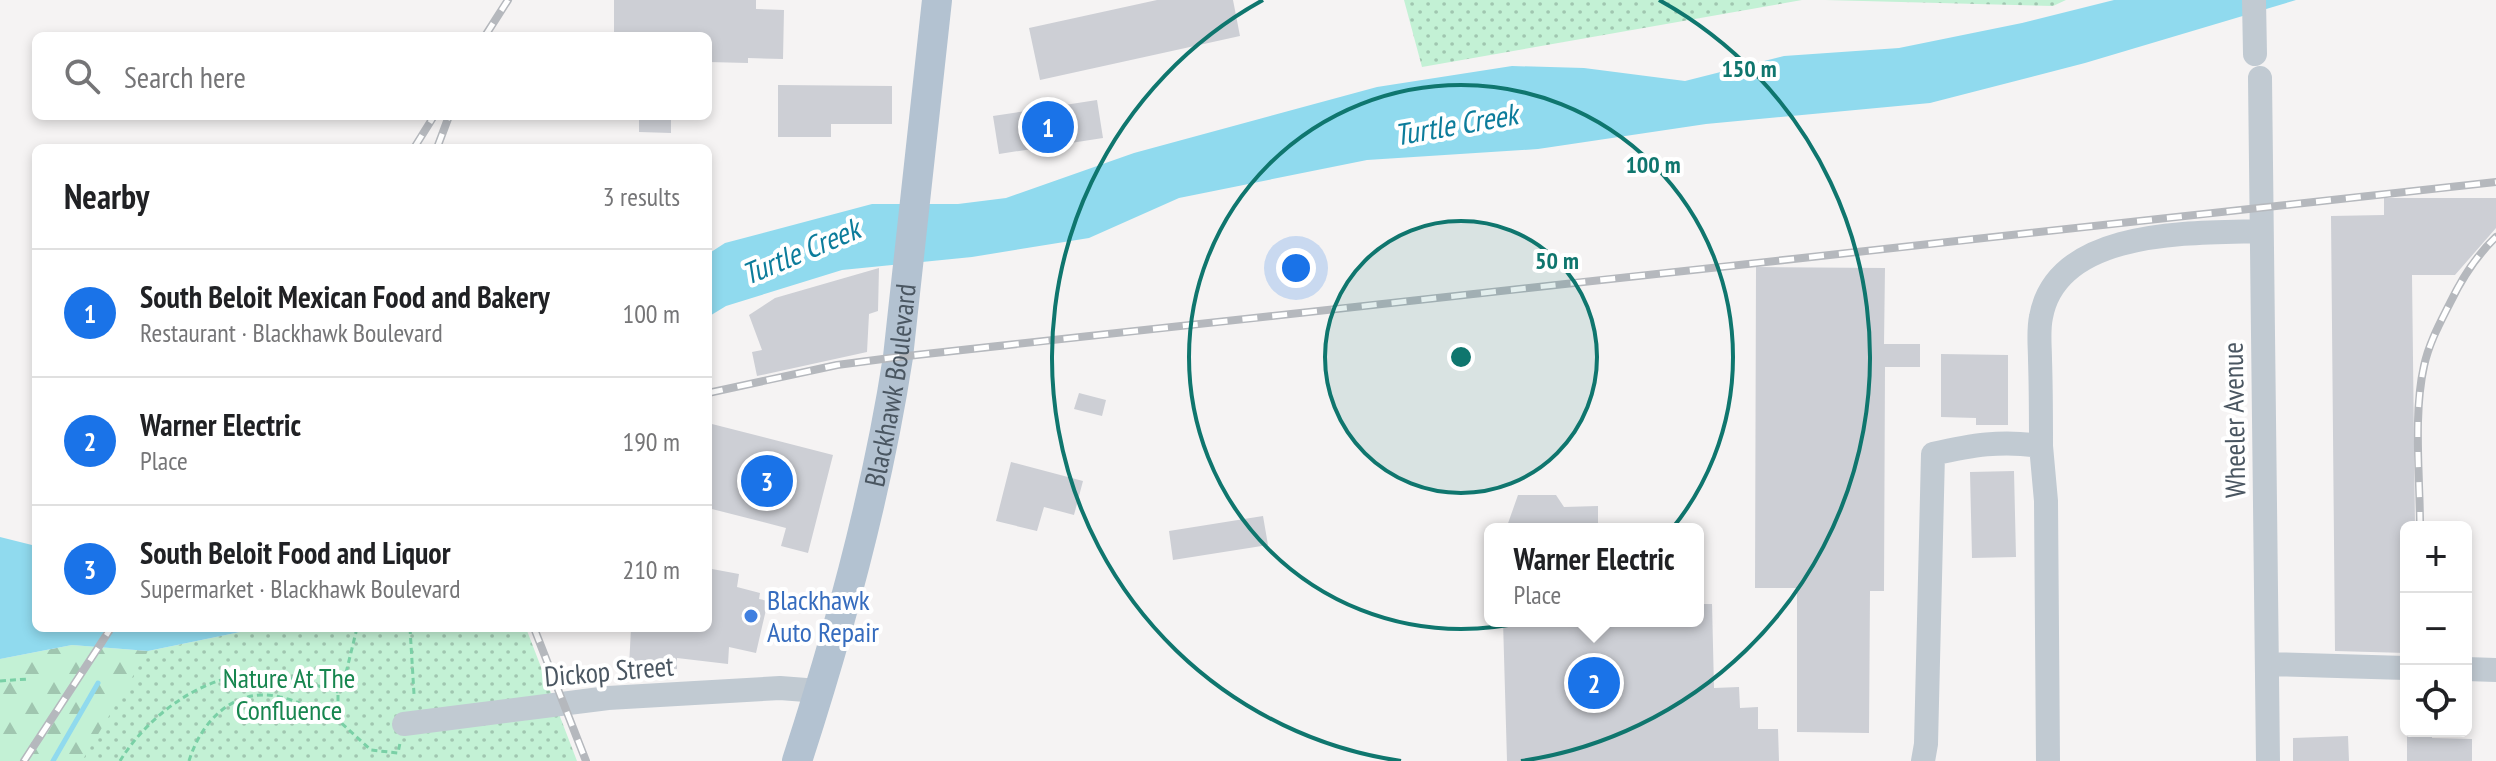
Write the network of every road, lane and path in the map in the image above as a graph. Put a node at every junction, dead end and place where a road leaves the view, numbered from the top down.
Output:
1 (937, 0) edge
2 (2254, 0) edge
3 (2255, 54) dead end
4 (2260, 78) dead end
5 (2261, 231) junction
6 (2041, 446) junction
7 (356, 632) edge
8 (410, 632) edge
9 (2267, 664) junction
10 (2400, 668) edge
11 (2472, 669) edge
12 (2496, 670) edge
13 (28, 679) dead end
14 (0, 681) edge
15 (819, 691) junction
16 (338, 692) junction
17 (414, 694) dead end
18 (338, 720) junction
19 (404, 724) joint
20 (799, 758) edge
21 (120, 761) edge
22 (189, 761) edge
23 (1923, 761) edge
24 (2048, 761) edge
25 (2268, 761) edge

1 - 15 main road, Blackhawk Boulevard
2 - 3 street
4 - 5 street, Wheeler Avenue
5 - 6 street
5 - 9 street, Wheeler Avenue
6 - 23 street
6 - 24 street
7 - 16 path
8 - 17 path
9 - 10 street
9 - 25 street, Wheeler Avenue
11 - 12 street
13 - 14 path
15 - 19 street, Dickop Street
15 - 20 main road, Blackhawk Boulevard
16 - 18 path
16 - 21 path
18 - 19 path
18 - 22 path

